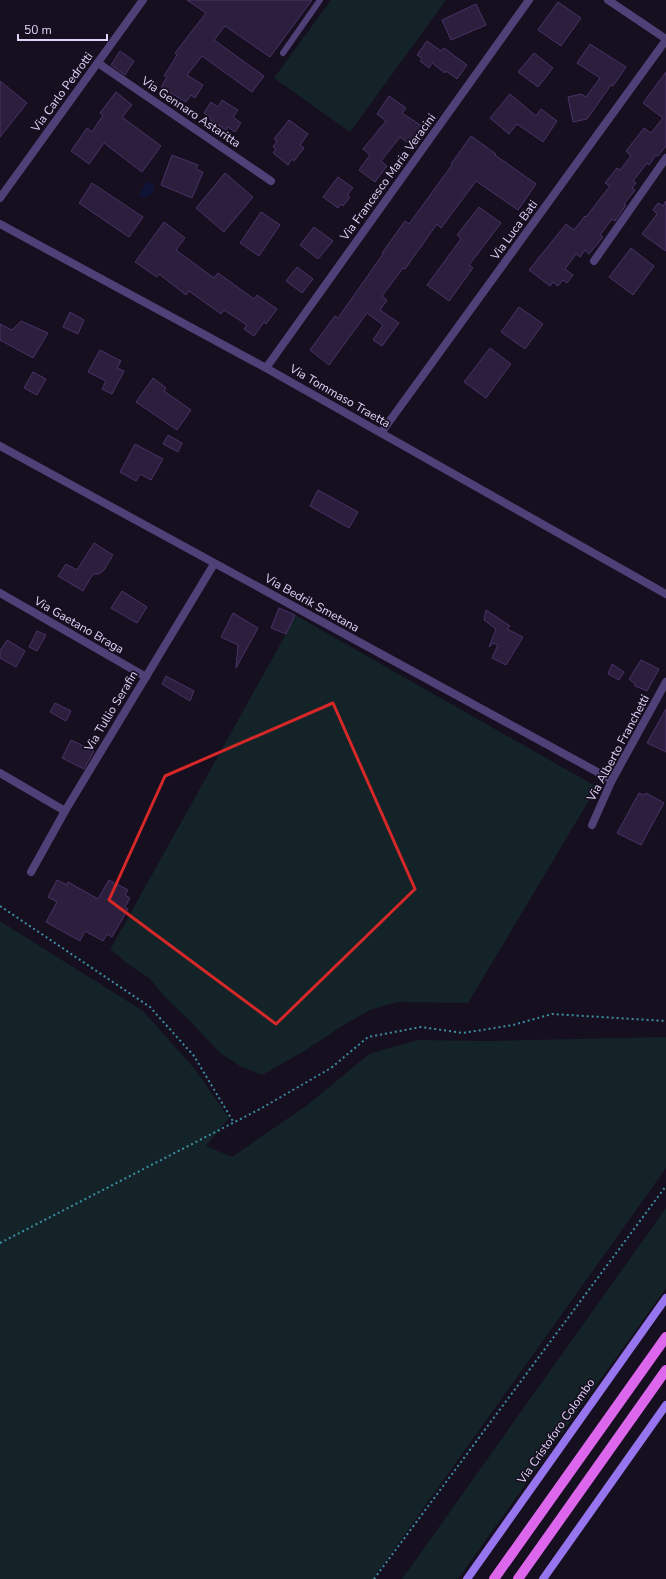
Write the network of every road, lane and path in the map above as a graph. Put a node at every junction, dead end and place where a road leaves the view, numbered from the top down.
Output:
1 (143, 0) edge
2 (320, 0) edge
3 (529, 0) edge
4 (608, 0) edge
5 (666, 40) edge
6 (283, 53) dead end
7 (98, 63) junction
8 (666, 158) edge
9 (271, 181) dead end
10 (0, 198) edge
11 (0, 224) edge
12 (594, 261) dead end
13 (266, 368) junction
14 (381, 433) junction
15 (0, 446) edge
16 (214, 564) junction
17 (0, 593) edge
18 (666, 594) edge
19 (146, 677) junction
20 (666, 682) edge
21 (0, 773) edge
22 (612, 780) junction
23 (65, 811) junction
24 (592, 825) dead end
25 (31, 872) dead end
26 (0, 906) edge
27 (666, 1021) edge
28 (234, 1123) junction
29 (666, 1186) edge
30 (0, 1243) edge
31 (666, 1298) edge
32 (666, 1337) edge
33 (666, 1370) edge
34 (666, 1405) edge
35 (374, 1579) edge
36 (467, 1579) edge
37 (494, 1579) edge
38 (518, 1579) edge
39 (543, 1579) edge

1 - 7 street, Via Carlo Pedrotti
2 - 6 lane
3 - 13 street, Via Francesco Maria Veracini
4 - 5 street
5 - 14 street, Via Luca Bati
7 - 9 street, Via Gennaro Astaritta
7 - 10 street, Via Carlo Pedrotti
8 - 12 street
11 - 13 street, Via Tommaso Traetta
13 - 14 street, Via Tommaso Traetta
14 - 18 street, Via Tommaso Traetta
15 - 16 street, Via Bedrik Smetana
16 - 19 street, Via Tullio Serafin
16 - 22 street, Via Bedrik Smetana
17 - 19 street, Via Gaetano Braga
19 - 23 street, Via Tullio Serafin
20 - 22 street, Via Alberto Franchetti
21 - 23 street
22 - 24 street, Via Alberto Franchetti
23 - 25 street, Via Tullio Serafin
26 - 28 path
27 - 28 path
28 - 30 path
29 - 35 path
31 - 36 street, Via Cristoforo Colombo
32 - 37 main road
33 - 38 main road
34 - 39 street

